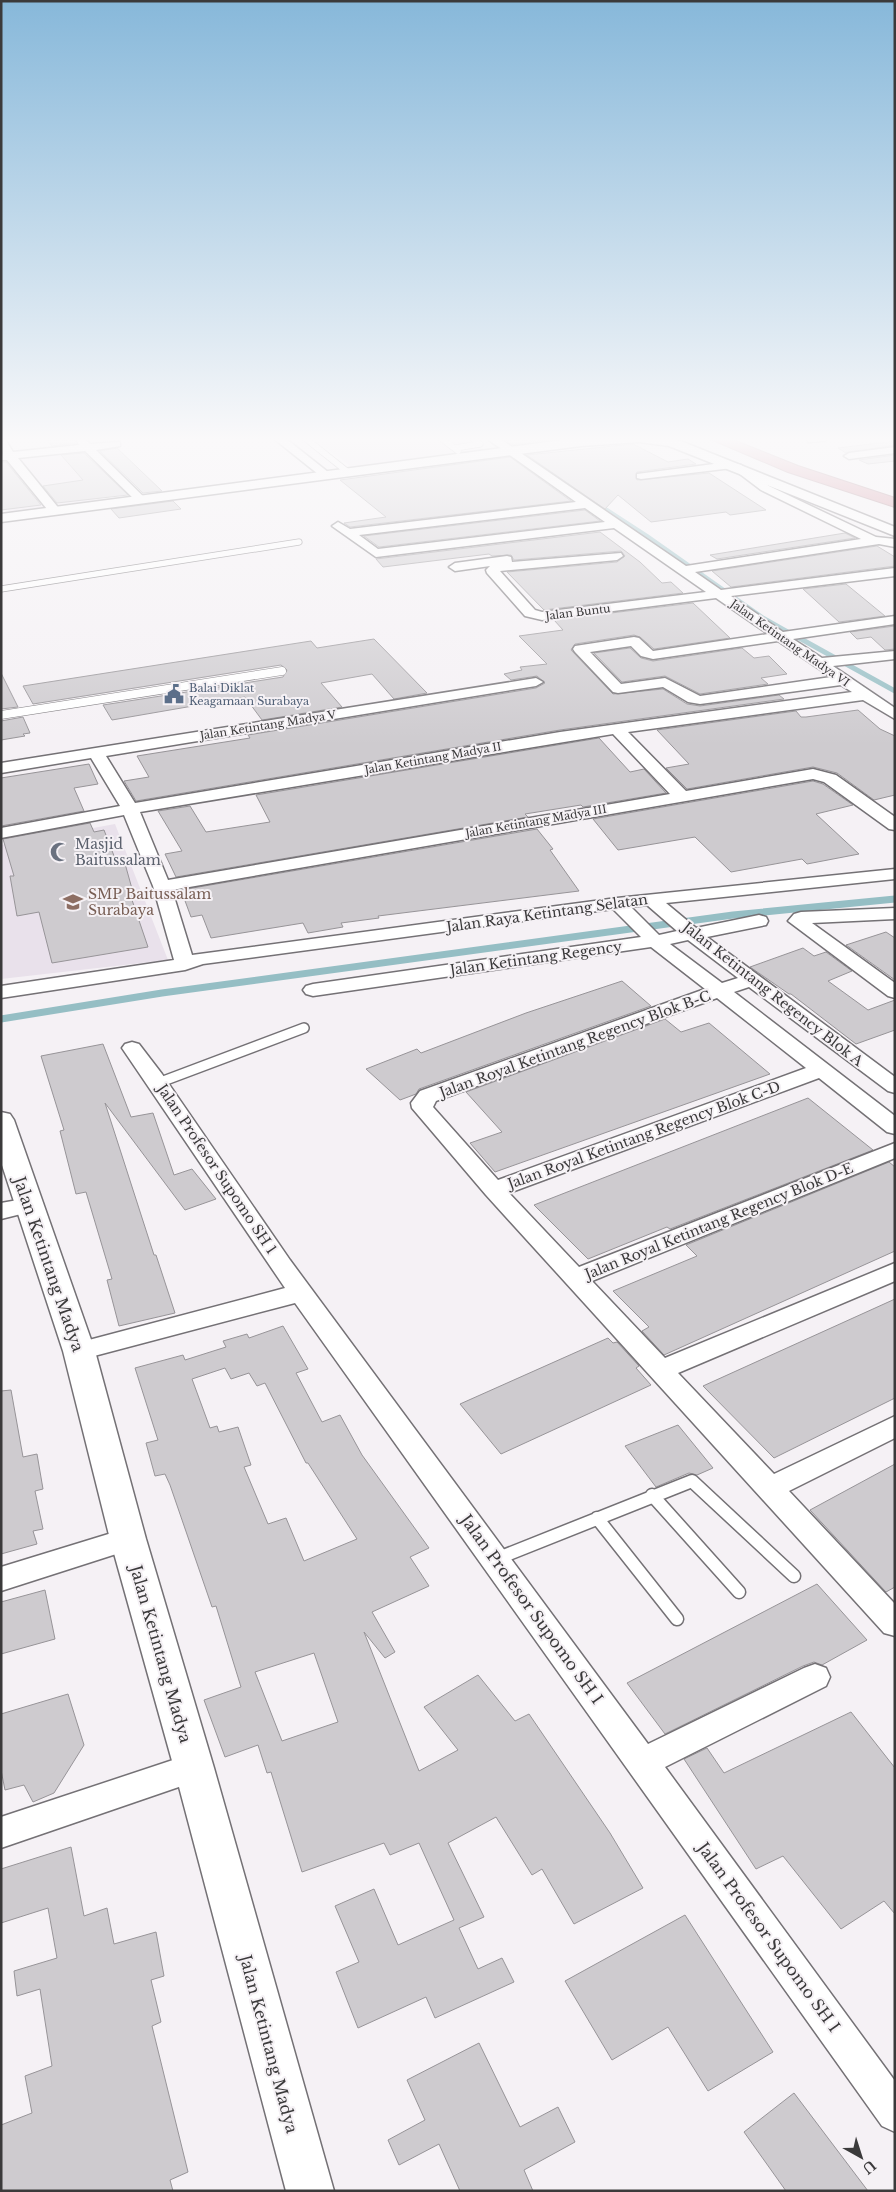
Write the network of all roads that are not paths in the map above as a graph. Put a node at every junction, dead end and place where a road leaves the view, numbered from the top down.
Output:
1 (358, 540) edge
2 (482, 540) edge
3 (641, 540) edge
4 (873, 540) edge
5 (877, 540) edge
6 (299, 542) dead end
7 (895, 543) edge
8 (646, 544) junction
9 (617, 556) dead end
10 (455, 567) dead end
11 (694, 568) junction
12 (895, 572) edge
13 (1, 589) edge
14 (729, 593) junction
15 (895, 620) edge
16 (789, 635) junction
17 (895, 655) edge
18 (820, 663) junction
19 (282, 671) dead end
20 (844, 680) junction
21 (536, 682) dead end
22 (866, 695) junction
23 (1, 715) edge
24 (895, 715) edge
25 (616, 729) junction
26 (96, 753) junction
27 (1, 768) edge
28 (682, 796) junction
29 (130, 808) junction
30 (895, 825) edge
31 (1, 833) edge
32 (895, 874) edge
33 (162, 886) junction
34 (651, 899) junction
35 (617, 903) junction
36 (895, 913) edge
37 (759, 921) dead end
38 (683, 926) junction
39 (652, 938) junction
40 (189, 960) junction
41 (752, 979) junction
42 (1, 983) edge
43 (313, 990) dead end
44 (720, 991) junction
45 (1, 992) edge
46 (895, 992) edge
47 (304, 1028) dead end
48 (132, 1048) dead end
49 (822, 1070) junction
50 (158, 1083) junction
51 (895, 1087) edge
52 (1, 1120) edge
53 (895, 1127) edge
54 (895, 1150) edge
55 (494, 1190) junction
56 (15, 1208) edge
57 (895, 1271) edge
58 (575, 1278) junction
59 (300, 1293) junction
60 (79, 1351) junction
61 (661, 1370) junction
62 (895, 1426) edge
63 (769, 1489) junction
64 (652, 1495) junction
65 (597, 1518) junction
66 (128, 1539) junction
67 (496, 1559) junction
68 (794, 1576) dead end
69 (1, 1579) edge
70 (739, 1592) dead end
71 (893, 1618) edge
72 (677, 1619) dead end
73 (815, 1677) dead end
74 (644, 1762) junction
75 (194, 1768) junction
76 (1, 1833) edge
77 (895, 2113) edge
78 (310, 2191) edge

1 - 2 street
3 - 8 street, Jalan Ketintang Madya VI
4 - 11 street
5 - 7 street
6 - 13 lane
8 - 10 street
8 - 11 street, Jalan Ketintang Madya VI
9 - 14 street, Jalan Buntu
11 - 14 street, Jalan Ketintang Madya VI
12 - 14 street
14 - 16 street, Jalan Ketintang Madya VI
15 - 16 street
16 - 18 street, Jalan Ketintang Madya VI
16 - 20 street
17 - 18 street
18 - 20 street, Jalan Ketintang Madya VI
19 - 23 lane
20 - 22 street, Jalan Ketintang Madya VI
21 - 26 street, Jalan Ketintang Madya V
22 - 24 street, Jalan Ketintang Madya VI
22 - 25 street, Jalan Ketintang Madya II
25 - 28 street
25 - 29 street, Jalan Ketintang Madya II
26 - 27 street, Jalan Ketintang Madya V
26 - 29 street
28 - 30 street, Jalan Ketintang Madya III
28 - 33 street, Jalan Ketintang Madya III
29 - 31 street, Jalan Ketintang Madya II
29 - 33 street
32 - 34 street, Jalan Raya Ketintang Selatan
33 - 40 street
34 - 35 street, Jalan Raya Ketintang Selatan
34 - 38 street, Jalan Ketintang Regency Blok A
35 - 39 street
35 - 40 street, Jalan Raya Ketintang Selatan
36 - 46 street
37 - 38 street, Jalan Ketintang Regency
38 - 39 street, Jalan Ketintang Regency
38 - 41 street, Jalan Ketintang Regency Blok A
39 - 43 street, Jalan Ketintang Regency
39 - 44 street
40 - 42 street, Jalan Raya Ketintang Selatan
40 - 45 street, Jalan Raya Ketintang Selatan
41 - 44 street, Jalan Royal Ketintang Regency Blok B-C
41 - 51 street, Jalan Ketintang Regency Blok A
44 - 49 street
44 - 55 street, Jalan Royal Ketintang Regency Blok B-C
47 - 50 lane
48 - 50 street, Jalan Profesor Supomo SH 1
49 - 53 street
49 - 55 street, Jalan Royal Ketintang Regency Blok C-D
50 - 59 street, Jalan Profesor Supomo SH 1
52 - 56 street, Jalan Ketintang Madya
54 - 58 street, Jalan Royal Ketintang Regency Blok D-E
55 - 58 street, Jalan Royal Ketintang Regency Blok C-D
56 - 60 street, Jalan Ketintang Madya
57 - 61 street
58 - 61 street, Jalan Royal Ketintang Regency Blok D-E
59 - 60 street
59 - 67 street, Jalan Profesor Supomo SH I
60 - 66 street, Jalan Ketintang Madya
61 - 63 street, Jalan Royal Ketintang Regency Blok D-E
62 - 63 street
63 - 71 street, Jalan Royal Ketintang Regency Blok D-E
64 - 65 lane
64 - 68 lane
64 - 70 lane
65 - 67 lane
65 - 72 lane
66 - 69 street
66 - 75 street, Jalan Ketintang Madya
67 - 74 street, Jalan Profesor Supomo SH I
73 - 74 street
74 - 77 street, Jalan Profesor Supomo SH I
75 - 76 street
75 - 78 street, Jalan Ketintang Madya

